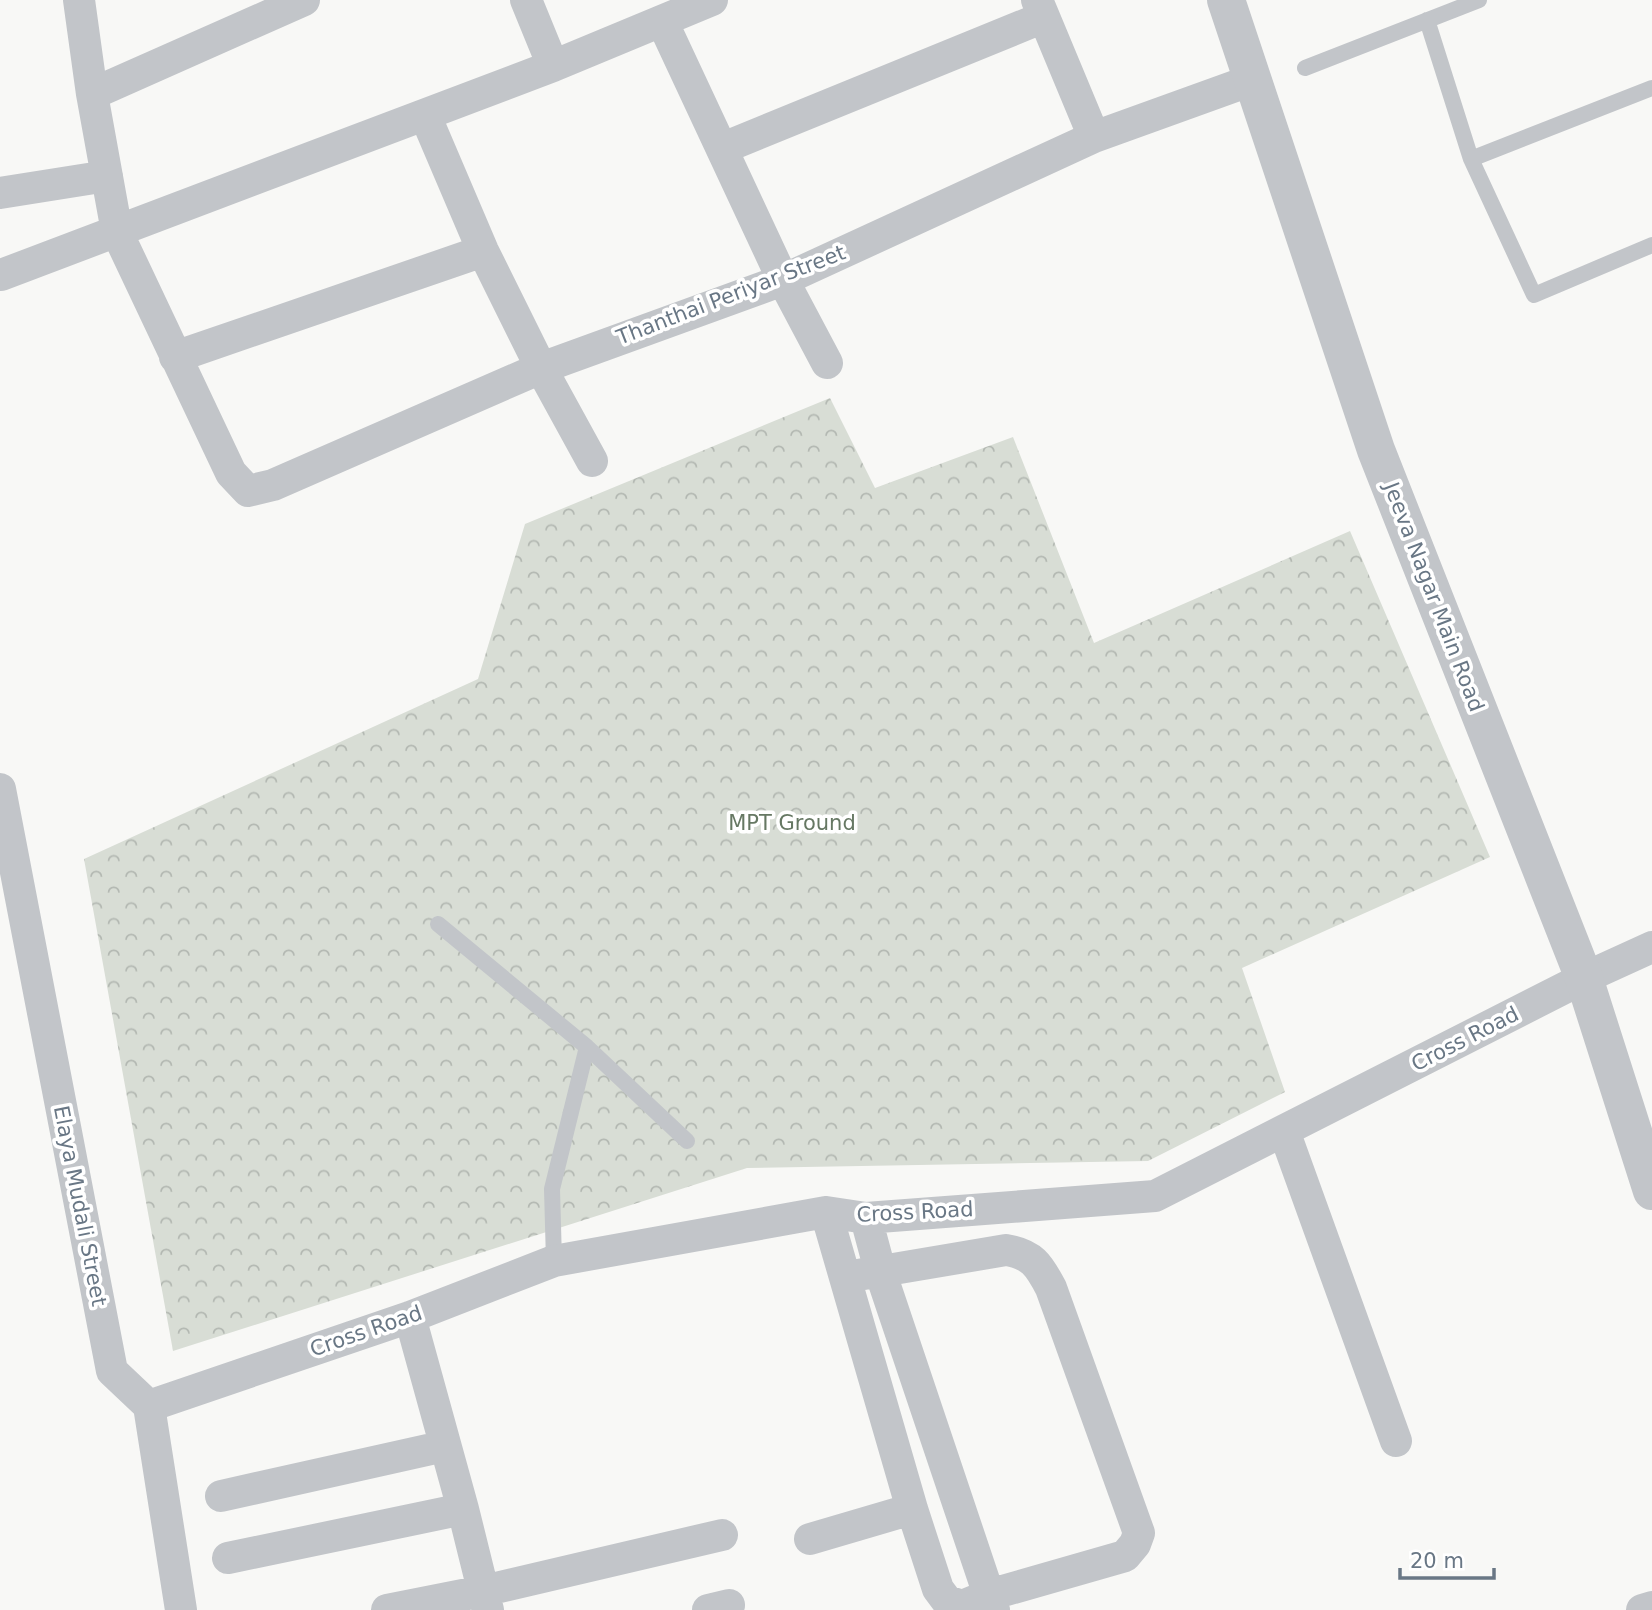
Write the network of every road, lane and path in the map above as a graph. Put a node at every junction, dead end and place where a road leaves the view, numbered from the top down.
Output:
1 (79, 0) edge
2 (304, 0) edge
3 (526, 0) edge
4 (712, 0) edge
5 (1226, 0) edge
6 (1479, 0) edge
7 (1040, 8) edge
8 (662, 20) junction
9 (1427, 20) junction
10 (553, 66) junction
11 (1305, 68) dead end
12 (1252, 80) junction
13 (1652, 88) edge
14 (92, 94) junction
15 (425, 115) junction
16 (1094, 138) junction
17 (723, 148) junction
18 (1471, 159) junction
19 (107, 176) junction
20 (0, 193) edge
21 (117, 232) junction
22 (1652, 245) edge
23 (483, 251) junction
24 (1, 275) edge
25 (783, 280) junction
26 (175, 357) junction
27 (827, 363) dead end
28 (541, 368) junction
29 (593, 461) dead end
30 (0, 789) edge
31 (438, 924) dead end
32 (1652, 947) edge
33 (1584, 978) junction
34 (587, 1047) junction
35 (1284, 1131) junction
36 (687, 1141) dead end
37 (1652, 1191) edge
38 (826, 1212) junction
39 (866, 1218) junction
40 (554, 1261) junction
41 (880, 1273) junction
42 (846, 1277) junction
43 (410, 1317) junction
44 (149, 1406) junction
45 (1396, 1441) dead end
46 (445, 1446) junction
47 (221, 1496) dead end
48 (463, 1509) junction
49 (912, 1509) junction
50 (722, 1535) dead end
51 (810, 1539) dead end
52 (228, 1558) dead end
53 (485, 1601) edge
54 (992, 1602) edge
55 (1652, 1607) edge
56 (181, 1610) edge
57 (387, 1610) edge
58 (1642, 1610) edge

1 - 14 street
2 - 14 street
3 - 10 street
4 - 8 street
5 - 12 street, Jeeva Nagar Main Road
6 - 9 lane
7 - 16 street
7 - 17 street
8 - 10 street
8 - 17 street
9 - 11 lane
9 - 18 lane
10 - 15 street
12 - 16 street, Thanthai Periyar Street
12 - 33 street, Jeeva Nagar Main Road
13 - 18 lane
14 - 19 street
15 - 21 street
15 - 23 street
16 - 25 street, Thanthai Periyar Street
17 - 25 street
18 - 22 lane
19 - 20 street
19 - 21 street
21 - 24 street
21 - 26 street
23 - 26 street
23 - 28 street
25 - 27 street
25 - 28 street, Thanthai Periyar Street
26 - 28 street, Thanthai Periyar Street
28 - 29 street
30 - 44 street, Elaya Mudali Street
31 - 34 lane
32 - 33 street, Cross Road
33 - 35 street, Cross Road
33 - 37 street, Jeeva Nagar Main Road
34 - 36 lane
34 - 40 lane
35 - 39 street, Cross Road
35 - 45 street
38 - 39 street, Cross Road
38 - 40 street, Cross Road
38 - 42 street
39 - 41 street
40 - 43 street, Cross Road
41 - 42 street
41 - 54 street
41 - 54 street
42 - 49 street
43 - 44 street, Cross Road
43 - 46 street
44 - 56 street
46 - 47 street
46 - 48 street
48 - 52 street
48 - 53 street
49 - 51 street
49 - 54 street
50 - 53 street
53 - 57 street
55 - 58 street

